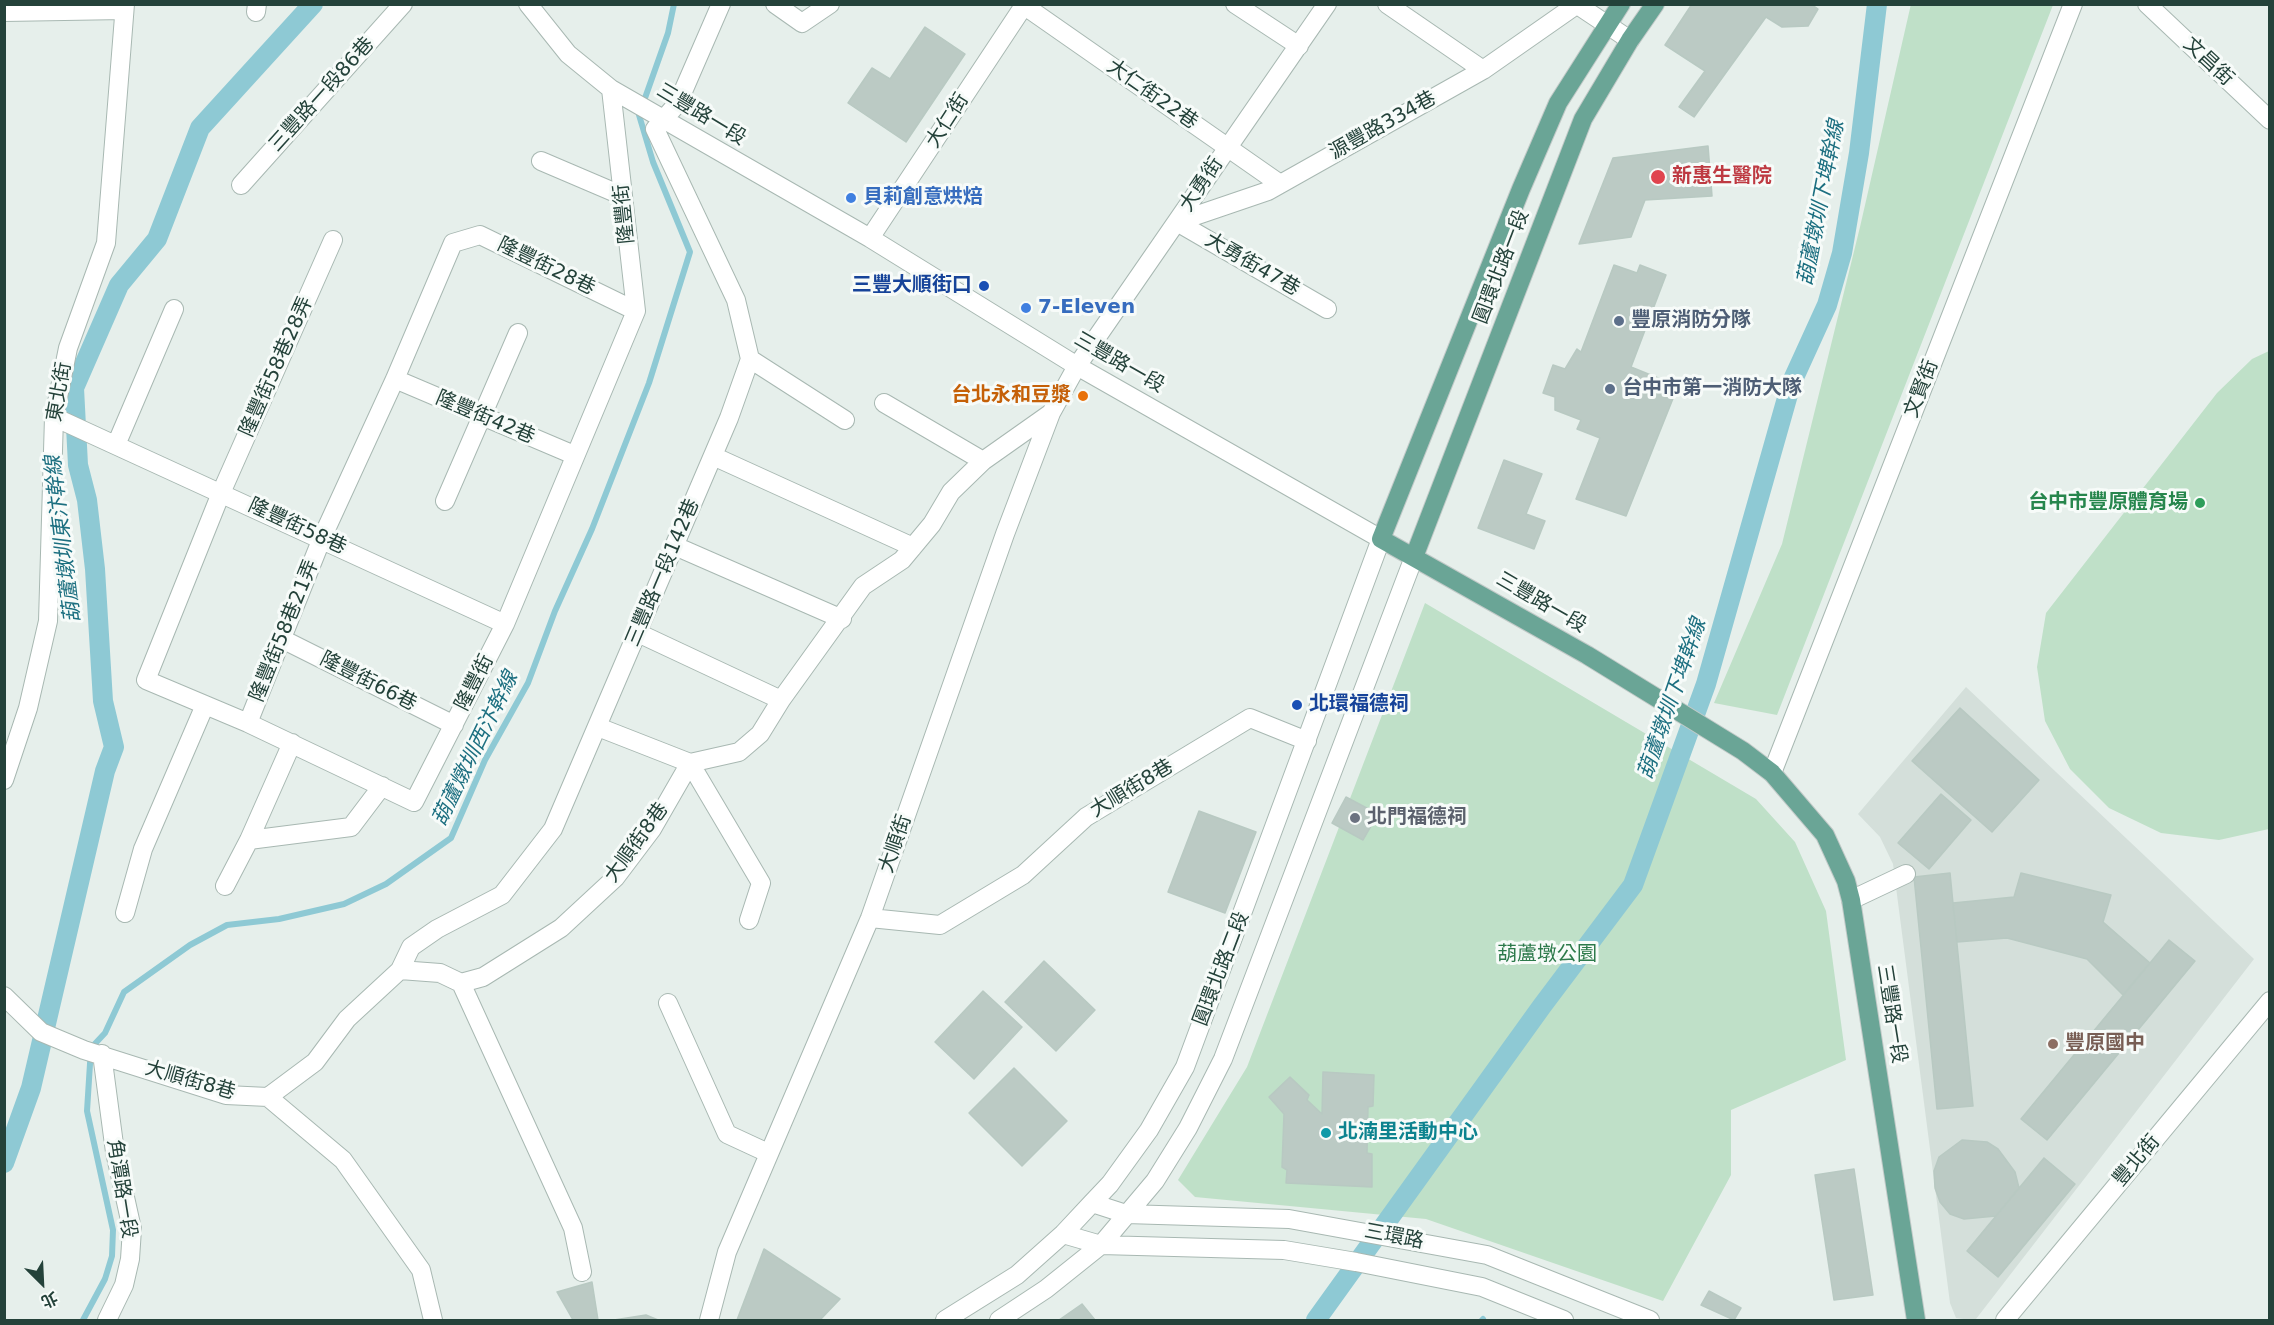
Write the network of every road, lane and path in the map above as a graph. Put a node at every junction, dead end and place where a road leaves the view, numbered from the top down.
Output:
1 (404, 4) edge
2 (528, 4) edge
3 (721, 4) edge
4 (775, 4) edge
5 (830, 4) edge
6 (1235, 4) edge
7 (1327, 4) edge
8 (1387, 4) edge
9 (1621, 4) edge
10 (1655, 4) edge
11 (2073, 4) edge
12 (2147, 4) edge
13 (1024, 5) edge
14 (1576, 5) edge
15 (124, 7) edge
16 (4, 12) edge
17 (1606, 26) junction
18 (1630, 40) junction
19 (1299, 46) junction
20 (1483, 70) junction
21 (611, 89) junction
22 (662, 119) junction
23 (2270, 120) edge
24 (1228, 147) junction
25 (541, 161) dead end
26 (1280, 184) junction
27 (241, 185) dead end
28 (623, 196) junction
29 (1177, 222) junction
30 (870, 238) junction
31 (333, 240) dead end
32 (453, 243) joint
33 (174, 309) dead end
34 (1327, 309) dead end
35 (636, 311) junction
36 (518, 333) dead end
37 (750, 359) junction
38 (1077, 366) junction
39 (395, 379) junction
40 (884, 403) dead end
41 (1051, 413) junction
42 (482, 417) junction
43 (60, 420) junction
44 (845, 420) dead end
45 (116, 445) junction
46 (574, 456) junction
47 (713, 456) junction
48 (982, 461) junction
49 (221, 493) junction
50 (445, 501) dead end
51 (322, 538) junction
52 (1382, 539) junction
53 (675, 546) junction
54 (913, 547) junction
55 (1414, 557) junction
56 (842, 619) junction
57 (505, 624) junction
58 (638, 633) junction
59 (282, 639) junction
60 (781, 700) junction
61 (206, 705) junction
62 (248, 723) junction
63 (454, 725) junction
64 (598, 727) junction
65 (1307, 741) junction
66 (292, 743) junction
67 (690, 763) junction
68 (1772, 773) junction
69 (4, 780) edge
70 (382, 786) junction
71 (249, 840) junction
72 (1906, 874) dead end
73 (225, 886) dead end
74 (1851, 900) junction
75 (125, 913) dead end
76 (870, 918) junction
77 (749, 920) dead end
78 (400, 970) junction
79 (461, 983) junction
80 (4, 996) edge
81 (2270, 1000) edge
82 (668, 1003) dead end
83 (93, 1052) junction
84 (268, 1097) junction
85 (768, 1153) junction
86 (1092, 1203) junction
87 (1126, 1214) junction
88 (1063, 1234) junction
89 (1101, 1245) junction
90 (582, 1272) dead end
91 (107, 1320) edge
92 (433, 1320) edge
93 (709, 1320) edge
94 (945, 1320) edge
95 (999, 1320) edge
96 (1564, 1320) edge
97 (1650, 1320) edge
98 (1916, 1320) edge
99 (2005, 1320) edge

1 - 27 street, 三豐路一段86巷
2 - 21 street, 三豐路一段
3 - 22 street
4 - 5 street
6 - 19 street
7 - 19 street, 大勇街
8 - 20 street
9 - 17 main road, 圓環北路一段
10 - 18 main road, 圓環北路一段
11 - 68 street, 文賢街
12 - 23 street, 文昌街
13 - 24 street, 大仁街22巷
13 - 30 street, 大仁街
14 - 17 street
14 - 20 street, 源豐路334巷
15 - 16 street
15 - 43 street, 東北街
17 - 18 street
17 - 52 main road, 圓環北路一段
18 - 55 main road, 圓環北路一段
19 - 24 street, 大勇街
20 - 26 street, 源豐路334巷
21 - 22 street, 三豐路一段
21 - 28 street, 隆豐街
22 - 30 street, 三豐路一段
22 - 37 street
24 - 26 street, 大仁街22巷
24 - 29 street, 大勇街
25 - 28 street
26 - 29 street, 源豐路334巷
28 - 35 street, 隆豐街
29 - 34 street, 大勇街47巷
29 - 38 street, 大勇街
30 - 38 street, 三豐路一段
31 - 49 street, 隆豐街58巷28弄
32 - 35 street, 隆豐街28巷
32 - 39 street, 隆豐街58巷21弄
33 - 45 street
35 - 46 street, 隆豐街
36 - 42 street
37 - 44 street
37 - 47 street, 三豐路一段142巷
38 - 41 street, 大順街
38 - 52 street, 三豐路一段
39 - 42 street, 隆豐街42巷
39 - 51 street, 隆豐街58巷21弄
40 - 48 street
41 - 48 street
41 - 76 street, 大順街
42 - 46 street, 隆豐街42巷
42 - 50 street
43 - 45 street, 隆豐街58巷
43 - 69 street, 東北街
45 - 49 street, 隆豐街58巷
46 - 57 street, 隆豐街
47 - 53 street, 三豐路一段142巷
47 - 54 street
48 - 54 street
49 - 51 street, 隆豐街58巷
49 - 61 street, 隆豐街
51 - 57 street, 隆豐街58巷
51 - 59 street, 隆豐街58巷21弄
52 - 55 main road, 三豐路一段
52 - 65 street, 圓環北路二段
53 - 56 street
53 - 58 street, 三豐路一段142巷
54 - 56 street
55 - 68 main road, 三豐路一段
55 - 87 street, 圓環北路二段
56 - 60 street
57 - 63 street, 隆豐街
58 - 60 street
58 - 64 street, 三豐路一段142巷
59 - 62 street, 隆豐街58巷21弄
59 - 63 street, 隆豐街66巷
60 - 67 street
61 - 62 street, 隆豐街
61 - 75 street
62 - 66 street, 隆豐街
63 - 70 street, 隆豐街
64 - 67 street
64 - 78 street, 三豐路一段142巷
65 - 76 street, 大順街8巷
65 - 86 street, 圓環北路二段
66 - 70 street, 隆豐街
66 - 71 street
67 - 77 street
67 - 79 street, 大順街8巷
68 - 74 main road, 三豐路一段
70 - 71 street
71 - 73 street
72 - 74 street
74 - 98 main road, 三豐路一段
76 - 85 street, 大順街
78 - 79 street
78 - 84 street
79 - 90 street
80 - 83 street, 大順街8巷
81 - 99 street, 豐北街
82 - 85 street
83 - 84 street, 大順街8巷
83 - 91 street, 角潭路一段
84 - 92 street
85 - 93 street, 大順街
86 - 87 street, 三環路
86 - 88 street, 圓環北路二段
87 - 89 street, 圓環北路二段
87 - 97 street, 三環路
88 - 89 street, 三環路
88 - 94 street, 圓環北路二段
89 - 95 street, 圓環北路二段
89 - 96 street, 三環路

